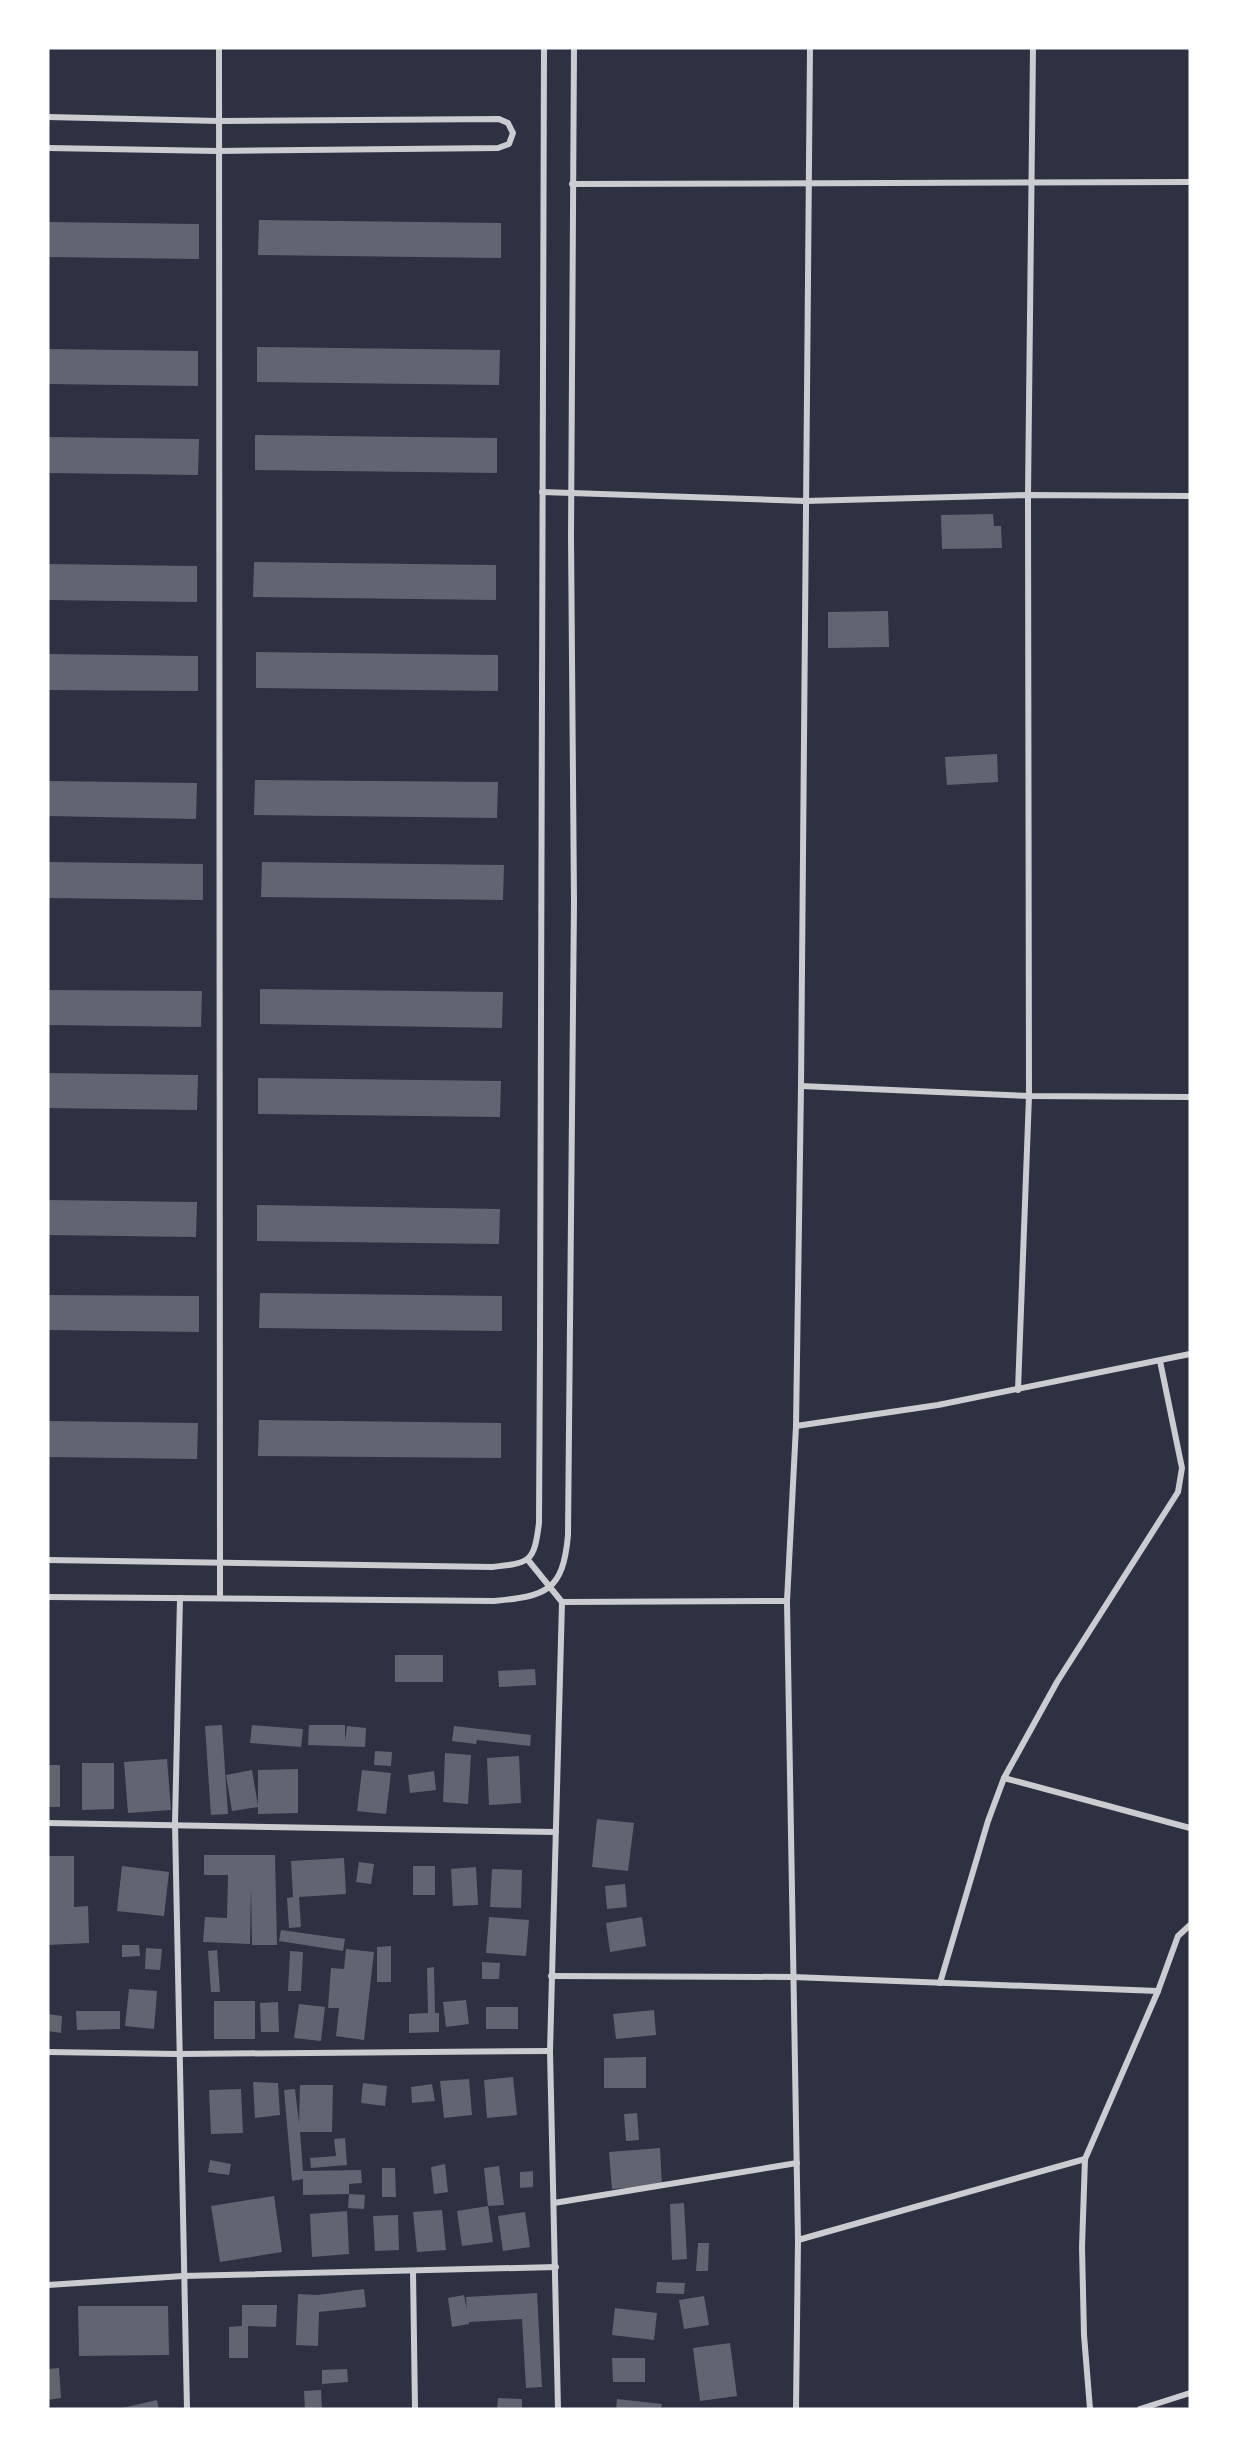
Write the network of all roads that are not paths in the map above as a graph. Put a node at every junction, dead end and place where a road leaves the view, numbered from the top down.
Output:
1 (219, 48) edge
2 (544, 48) edge
3 (574, 48) edge
4 (810, 48) edge
5 (1033, 48) edge
6 (48, 117) edge
7 (219, 121) junction
8 (48, 148) edge
9 (218, 151) junction
10 (808, 182) junction
11 (1032, 182) junction
12 (1190, 182) edge
13 (572, 184) junction
14 (542, 492) junction
15 (572, 493) junction
16 (1028, 495) junction
17 (1190, 496) edge
18 (805, 501) junction
19 (801, 1086) junction
20 (1029, 1096) junction
21 (1190, 1097) edge
22 (1190, 1354) edge
23 (1160, 1361) junction
24 (1018, 1390) junction
25 (796, 1426) junction
26 (48, 1560) edge
27 (528, 1560) junction
28 (218, 1562) junction
29 (551, 1587) junction
30 (48, 1597) edge
31 (180, 1598) junction
32 (220, 1598) junction
33 (788, 1601) junction
34 (562, 1602) junction
35 (1004, 1778) junction
36 (48, 1823) edge
37 (175, 1824) junction
38 (1190, 1828) edge
39 (556, 1832) junction
40 (1190, 1925) edge
41 (551, 1976) junction
42 (793, 1977) junction
43 (940, 1983) junction
44 (1158, 1991) junction
45 (550, 2051) junction
46 (48, 2052) edge
47 (178, 2054) junction
48 (1084, 2159) junction
49 (797, 2163) junction
50 (555, 2203) junction
51 (798, 2240) junction
52 (556, 2267) junction
53 (412, 2271) junction
54 (183, 2276) junction
55 (48, 2285) edge
56 (1190, 2393) edge
57 (187, 2409) edge
58 (415, 2409) edge
59 (558, 2409) edge
60 (796, 2409) edge
61 (1090, 2409) edge
62 (1140, 2409) edge

1 - 7 street
2 - 14 street
3 - 13 street
4 - 10 street
5 - 11 street
6 - 7 street
7 - 9 street
7 - 9 street
8 - 9 street
9 - 28 street
10 - 11 street
10 - 13 street
10 - 18 street
11 - 12 street
11 - 16 street
13 - 15 street
14 - 15 street
14 - 27 street
15 - 18 street
15 - 29 street
16 - 17 street
16 - 18 street
16 - 20 street
18 - 19 street
19 - 20 street
19 - 25 street
20 - 21 street
20 - 24 street
22 - 23 street
23 - 24 street
23 - 35 street
24 - 25 street
25 - 33 street
26 - 28 street
27 - 28 street
27 - 29 street
28 - 32 street
29 - 32 street
29 - 34 street
30 - 31 street
31 - 32 street
31 - 37 street
33 - 34 street
33 - 42 street
34 - 39 street
35 - 38 street
35 - 43 street
36 - 37 street
37 - 39 street
37 - 47 street
39 - 41 street
40 - 44 street
41 - 42 street
41 - 45 street
42 - 43 street
42 - 49 street
43 - 44 street
44 - 48 street
45 - 47 street
45 - 50 street
46 - 47 street
47 - 54 street
48 - 51 street
48 - 61 street
49 - 50 street
49 - 51 street
50 - 52 street
51 - 60 street
52 - 53 street
52 - 59 street
53 - 54 street
53 - 58 street
54 - 55 street
54 - 57 street
56 - 62 street

